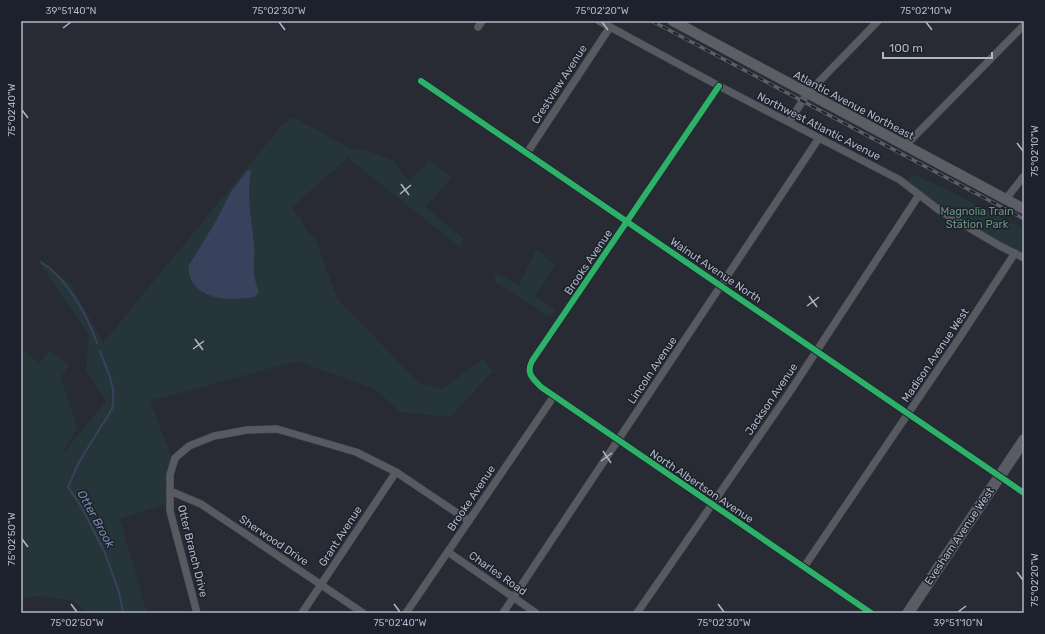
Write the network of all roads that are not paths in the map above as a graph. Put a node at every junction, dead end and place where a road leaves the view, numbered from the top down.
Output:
1 (599, 21) edge
2 (673, 21) edge
3 (878, 21) edge
4 (1024, 25) edge
5 (610, 27) junction
6 (421, 81) dead end
7 (719, 86) junction
8 (807, 94) junction
9 (789, 122) junction
10 (819, 138) junction
11 (905, 146) junction
12 (527, 153) junction
13 (1024, 176) edge
14 (919, 194) junction
15 (1005, 200) junction
16 (1024, 209) edge
17 (628, 222) junction
18 (1015, 253) junction
19 (1024, 258) edge
20 (721, 286) junction
21 (817, 351) junction
22 (529, 369) joint
23 (554, 396) junction
24 (908, 413) junction
25 (618, 440) junction
26 (1024, 440) edge
27 (396, 472) junction
28 (1000, 476) junction
29 (170, 491) junction
30 (1024, 493) edge
31 (712, 504) junction
32 (469, 521) junction
33 (448, 552) junction
34 (804, 567) junction
35 (321, 585) junction
36 (514, 598) junction
37 (197, 613) edge
38 (302, 613) edge
39 (363, 613) edge
40 (406, 613) edge
41 (503, 613) edge
42 (536, 613) edge
43 (637, 613) edge
44 (871, 613) edge
45 (908, 613) edge

1 - 5 street, Northwest Atlantic Avenue
2 - 8 street, Atlantic Avenue Northeast
3 - 8 street
4 - 11 street
5 - 7 street, Northwest Atlantic Avenue
5 - 12 street, Crestview Avenue
6 - 12 street, Walnut Avenue North
7 - 9 street, Northwest Atlantic Avenue
7 - 17 street, Brooks Avenue
8 - 9 street
8 - 11 street, Atlantic Avenue Northeast
9 - 10 street, Northwest Atlantic Avenue
10 - 14 street, Northwest Atlantic Avenue
10 - 20 street, Lincoln Avenue
11 - 15 street, Atlantic Avenue Northeast
12 - 17 street, Walnut Avenue North
13 - 15 street
14 - 18 street, Northwest Atlantic Avenue
14 - 21 street, Jackson Avenue
15 - 16 street, Atlantic Avenue Northeast
17 - 20 street, Walnut Avenue North
17 - 22 street, Brooks Avenue
18 - 19 street, Northwest Atlantic Avenue
18 - 24 street, Madison Avenue West
20 - 21 street, Walnut Avenue North
20 - 25 street, Lincoln Avenue
21 - 24 street, Walnut Avenue North
21 - 31 street, Jackson Avenue
22 - 23 street, North Albertson Avenue
23 - 25 street, North Albertson Avenue
23 - 32 street, Brooke Avenue
24 - 28 street, Walnut Avenue North
24 - 34 street, Madison Avenue West
25 - 31 street, North Albertson Avenue
25 - 36 street, Lincoln Avenue
26 - 28 main road, Evesham Avenue West
27 - 29 street, Otter Branch Drive
27 - 32 street, Otter Branch Drive
27 - 35 street, Grant Avenue
28 - 30 street, Walnut Avenue North
28 - 45 main road, Evesham Avenue West
29 - 35 street, Sherwood Drive
29 - 37 street, Otter Branch Drive
31 - 34 street, North Albertson Avenue
31 - 43 street, Jackson Avenue
32 - 33 street, Brooke Avenue
33 - 36 street, Charles Road
33 - 40 street, Brooke Avenue
34 - 44 street, North Albertson Avenue
35 - 38 street, Grant Avenue
35 - 39 street, Sherwood Drive
36 - 41 street, Lincoln Avenue
36 - 42 street, Charles Road

